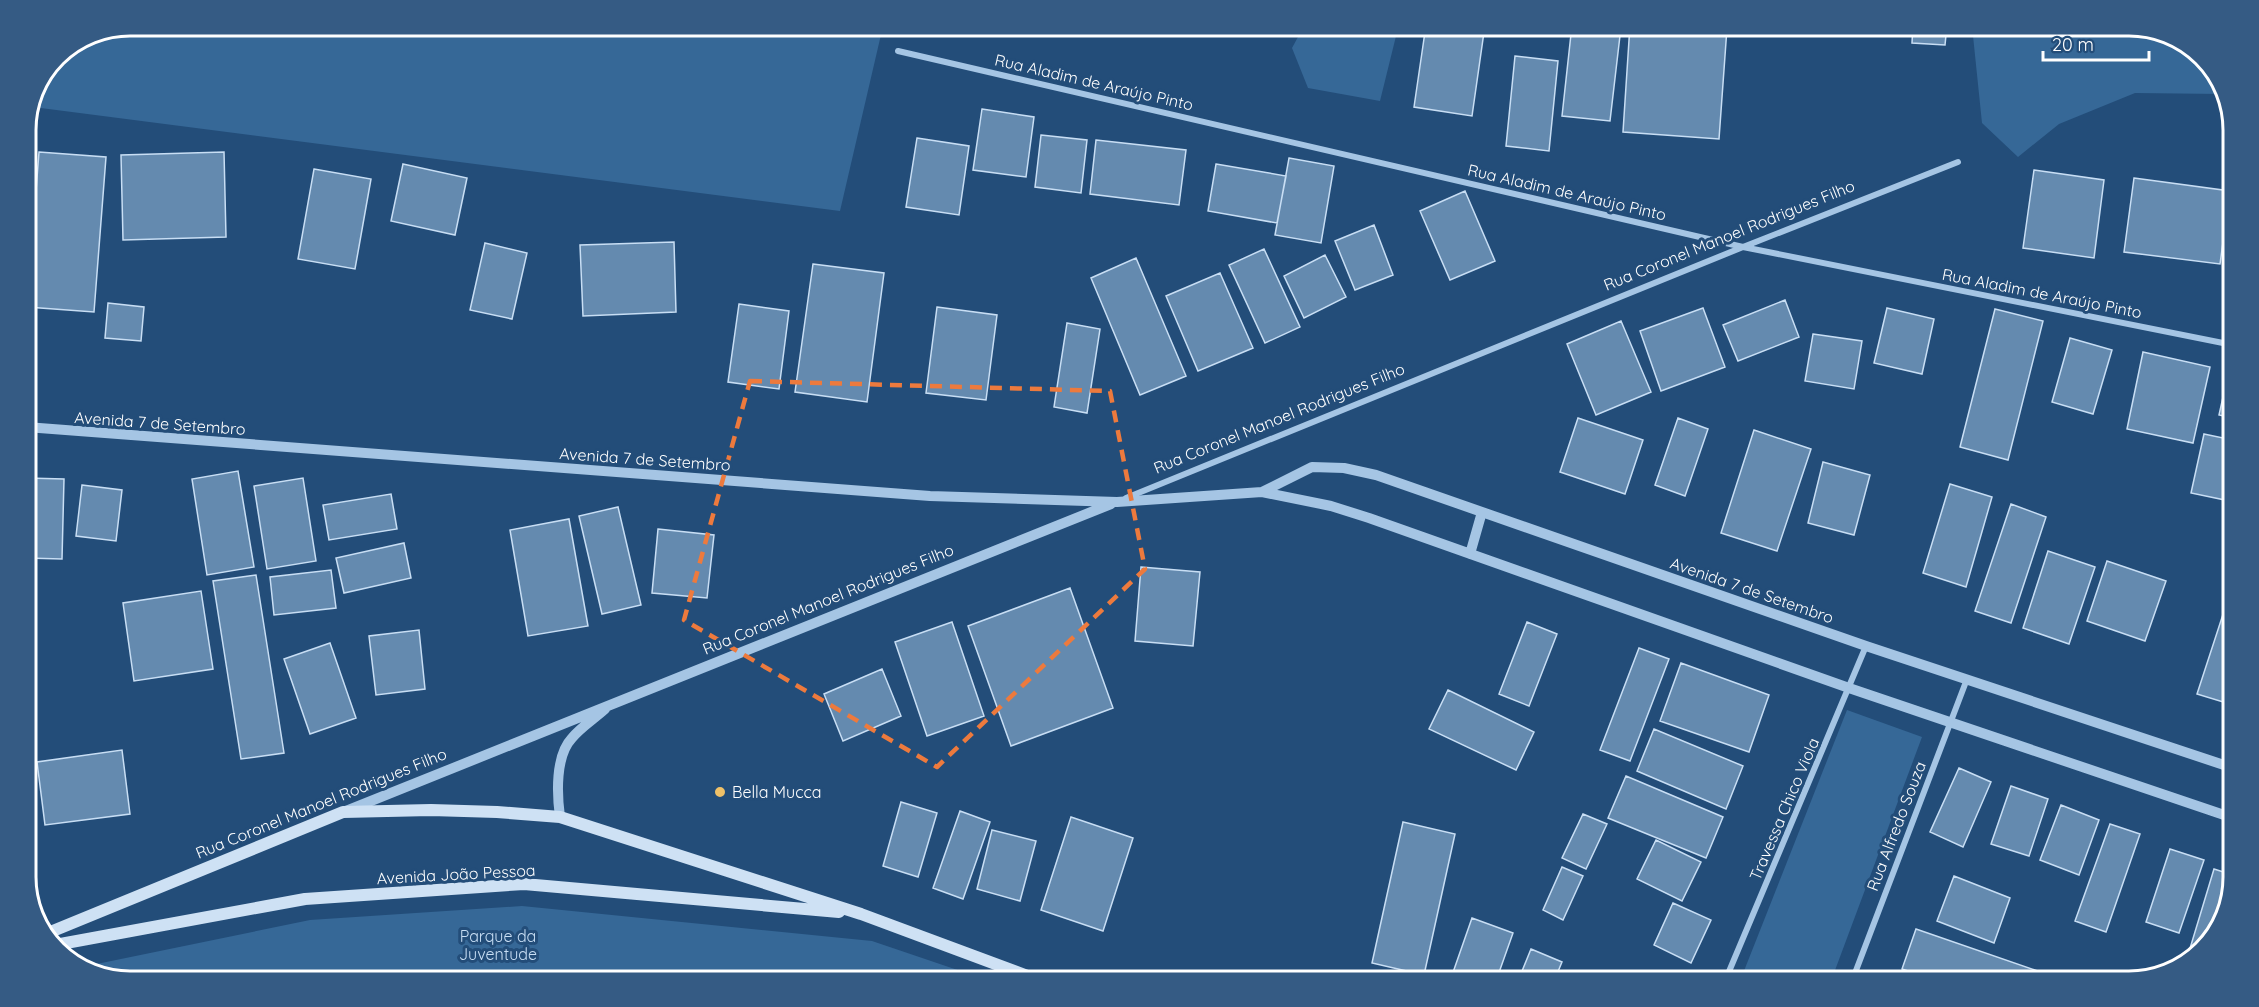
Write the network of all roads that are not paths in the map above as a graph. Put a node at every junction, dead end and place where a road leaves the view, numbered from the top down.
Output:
1 (898, 51) dead end
2 (1958, 162) dead end
3 (1743, 247) junction
4 (2223, 343) edge
5 (36, 428) edge
6 (1262, 492) junction
7 (1117, 502) junction
8 (1482, 512) junction
9 (1470, 554) junction
10 (1866, 646) junction
11 (1967, 679) junction
12 (1850, 688) junction
13 (612, 703) junction
14 (1951, 721) junction
15 (2223, 764) edge
16 (343, 812) junction
17 (2223, 814) edge
18 (560, 817) junction
19 (861, 914) junction
20 (53, 931) edge
21 (63, 944) edge
22 (1014, 971) edge
23 (1729, 971) edge
24 (1856, 971) edge

1 - 3 street, Rua Aladim de Araújo Pinto
2 - 3 street, Rua Coronel Manoel Rodrigues Filho
3 - 4 street, Rua Aladim de Araújo Pinto
3 - 7 street, Rua Coronel Manoel Rodrigues Filho
5 - 7 street, Avenida 7 de Setembro
6 - 7 street, Avenida 7 de Setembro
6 - 8 street, Avenida 7 de Setembro
6 - 9 street, Avenida 7 de Setembro
7 - 13 street, Rua Coronel Manoel Rodrigues Filho
8 - 9 street
8 - 10 street, Avenida 7 de Setembro
9 - 12 street, Avenida 7 de Setembro
10 - 11 street, Avenida 7 de Setembro
10 - 12 street, Travessa Chico Viola
11 - 14 street, Rua Alfredo Souza
11 - 15 street, Avenida 7 de Setembro
12 - 14 street, Avenida 7 de Setembro
12 - 23 street, Travessa Chico Viola
13 - 16 street, Rua Coronel Manoel Rodrigues Filho
13 - 18 street, Rua Coronel Manoel Rodrigues Filho
14 - 17 street, Avenida 7 de Setembro
14 - 24 street, Rua Alfredo Souza
16 - 18 main road, Avenida João Pessoa
16 - 20 main road, Rua Coronel Manoel Rodrigues Filho
18 - 19 main road, Avenida João Pessoa
19 - 21 main road, Avenida João Pessoa
19 - 22 main road, Avenida João Pessoa

